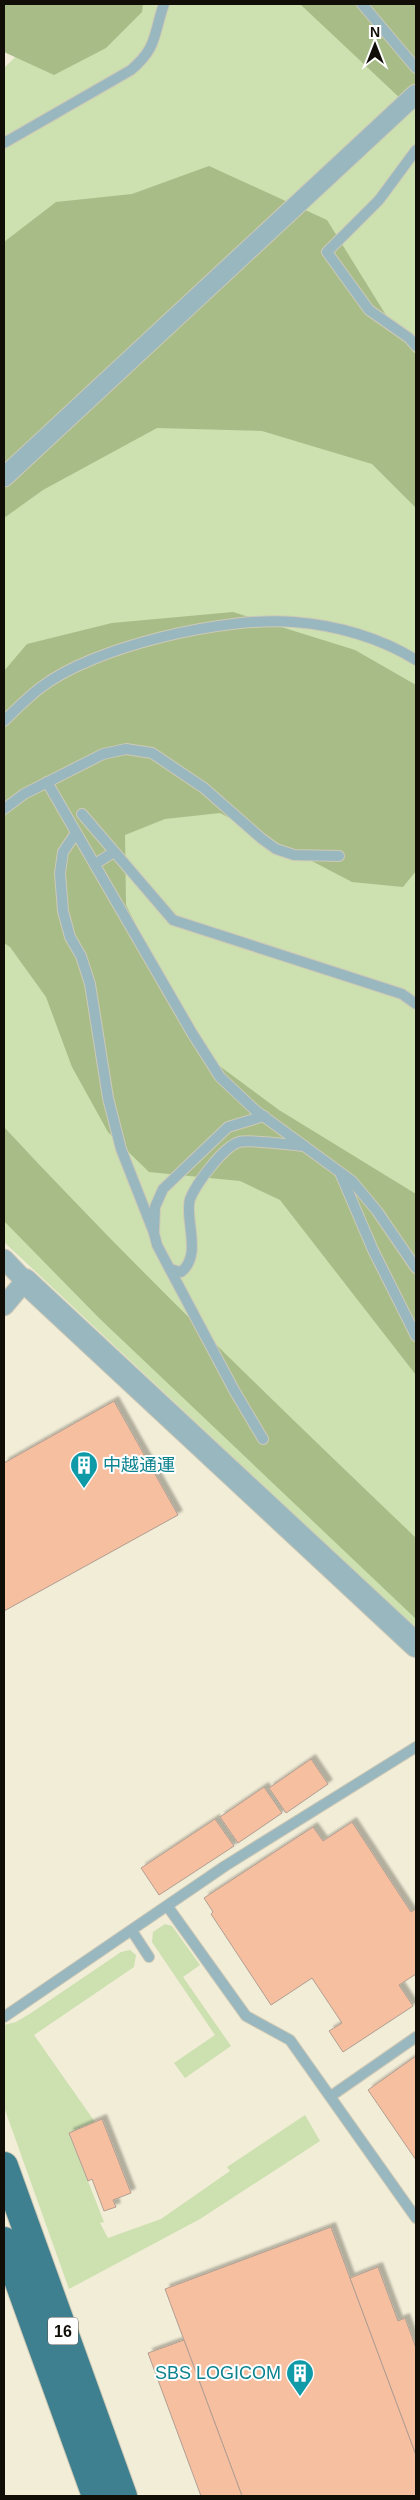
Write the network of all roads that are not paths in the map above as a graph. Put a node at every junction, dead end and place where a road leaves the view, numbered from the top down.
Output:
1 (164, 4) edge
2 (362, 4) edge
3 (416, 68) edge
4 (416, 94) edge
5 (4, 143) edge
6 (416, 150) edge
7 (416, 346) edge
8 (4, 478) edge
9 (416, 660) edge
10 (4, 721) edge
11 (47, 782) junction
12 (4, 809) edge
13 (82, 814) dead end
14 (76, 833) junction
15 (114, 852) junction
16 (339, 856) dead end
17 (95, 864) junction
18 (416, 1004) edge
19 (264, 1116) junction
20 (304, 1146) junction
21 (339, 1172) junction
22 (154, 1233) junction
23 (4, 1259) edge
24 (416, 1268) edge
25 (170, 1269) junction
26 (25, 1281) junction
27 (4, 1306) edge
28 (416, 1336) edge
29 (262, 1439) dead end
30 (416, 1644) edge
31 (416, 1748) edge
32 (168, 1907) junction
33 (132, 1931) junction
34 (149, 1957) dead end
35 (4, 2018) edge
36 (416, 2037) edge
37 (331, 2096) junction
38 (4, 2166) edge
39 (416, 2218) edge
40 (4, 2241) edge
41 (96, 2496) edge
42 (123, 2496) edge

1 - 5 lane
2 - 3 lane
4 - 8 street
6 - 7 lane
9 - 10 lane
11 - 12 lane
11 - 14 lane
11 - 16 lane
13 - 15 lane
14 - 17 lane
14 - 22 lane
15 - 17 lane
15 - 18 lane
17 - 19 lane
19 - 20 lane
19 - 22 lane
20 - 21 lane
20 - 25 lane
21 - 24 lane
21 - 28 lane
22 - 25 lane
23 - 26 street
25 - 29 lane
26 - 27 street
26 - 30 street
31 - 32 lane
32 - 33 lane
32 - 37 lane
33 - 34 lane
33 - 35 lane
36 - 37 lane
37 - 39 lane
38 - 42 highway, 16
40 - 41 highway, 16

